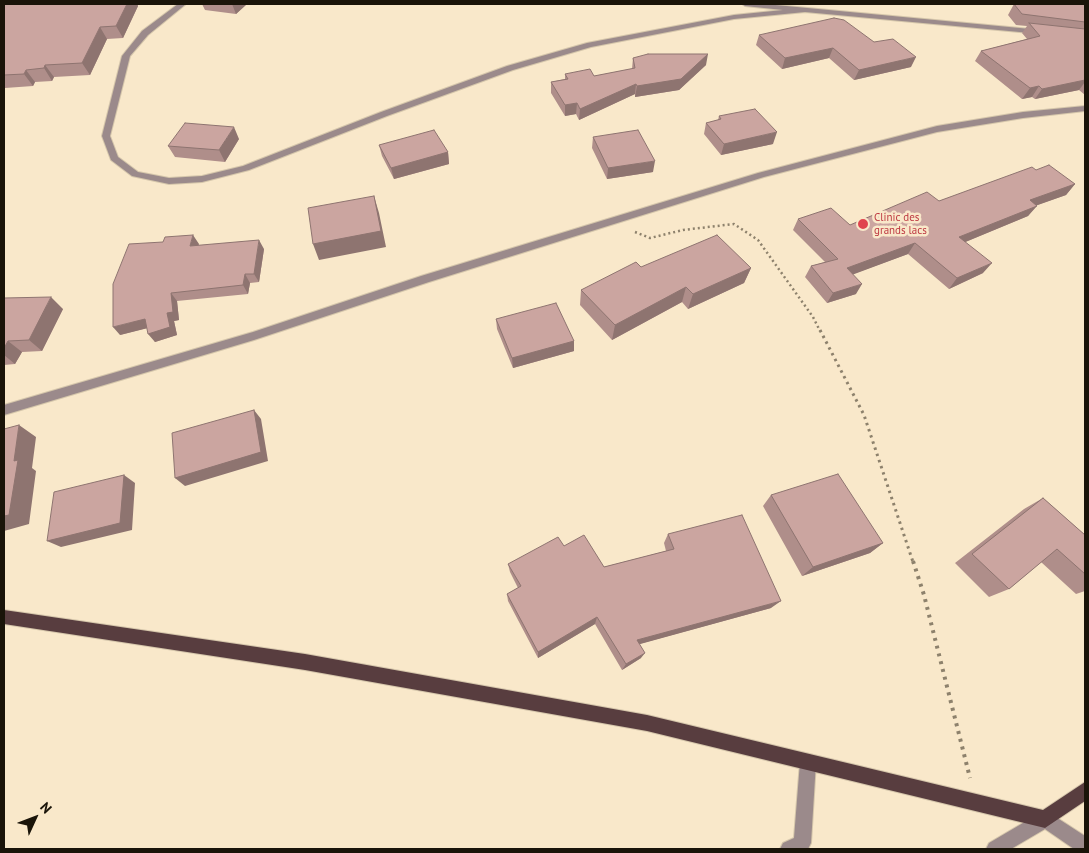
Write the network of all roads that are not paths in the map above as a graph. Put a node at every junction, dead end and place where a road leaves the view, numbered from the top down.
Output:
1 (182, 4) edge
2 (745, 4) edge
3 (803, 10) junction
4 (1046, 32) edge
5 (1085, 108) edge
6 (4, 410) edge
7 (4, 617) edge
8 (808, 762) junction
9 (1085, 791) edge
10 (1045, 819) junction
11 (1085, 846) edge
12 (789, 849) edge
13 (995, 849) edge

1 - 3 street
2 - 3 street
3 - 4 street
5 - 6 street
7 - 8 main road
8 - 10 main road
8 - 12 street
9 - 10 main road
10 - 11 street
10 - 13 street

